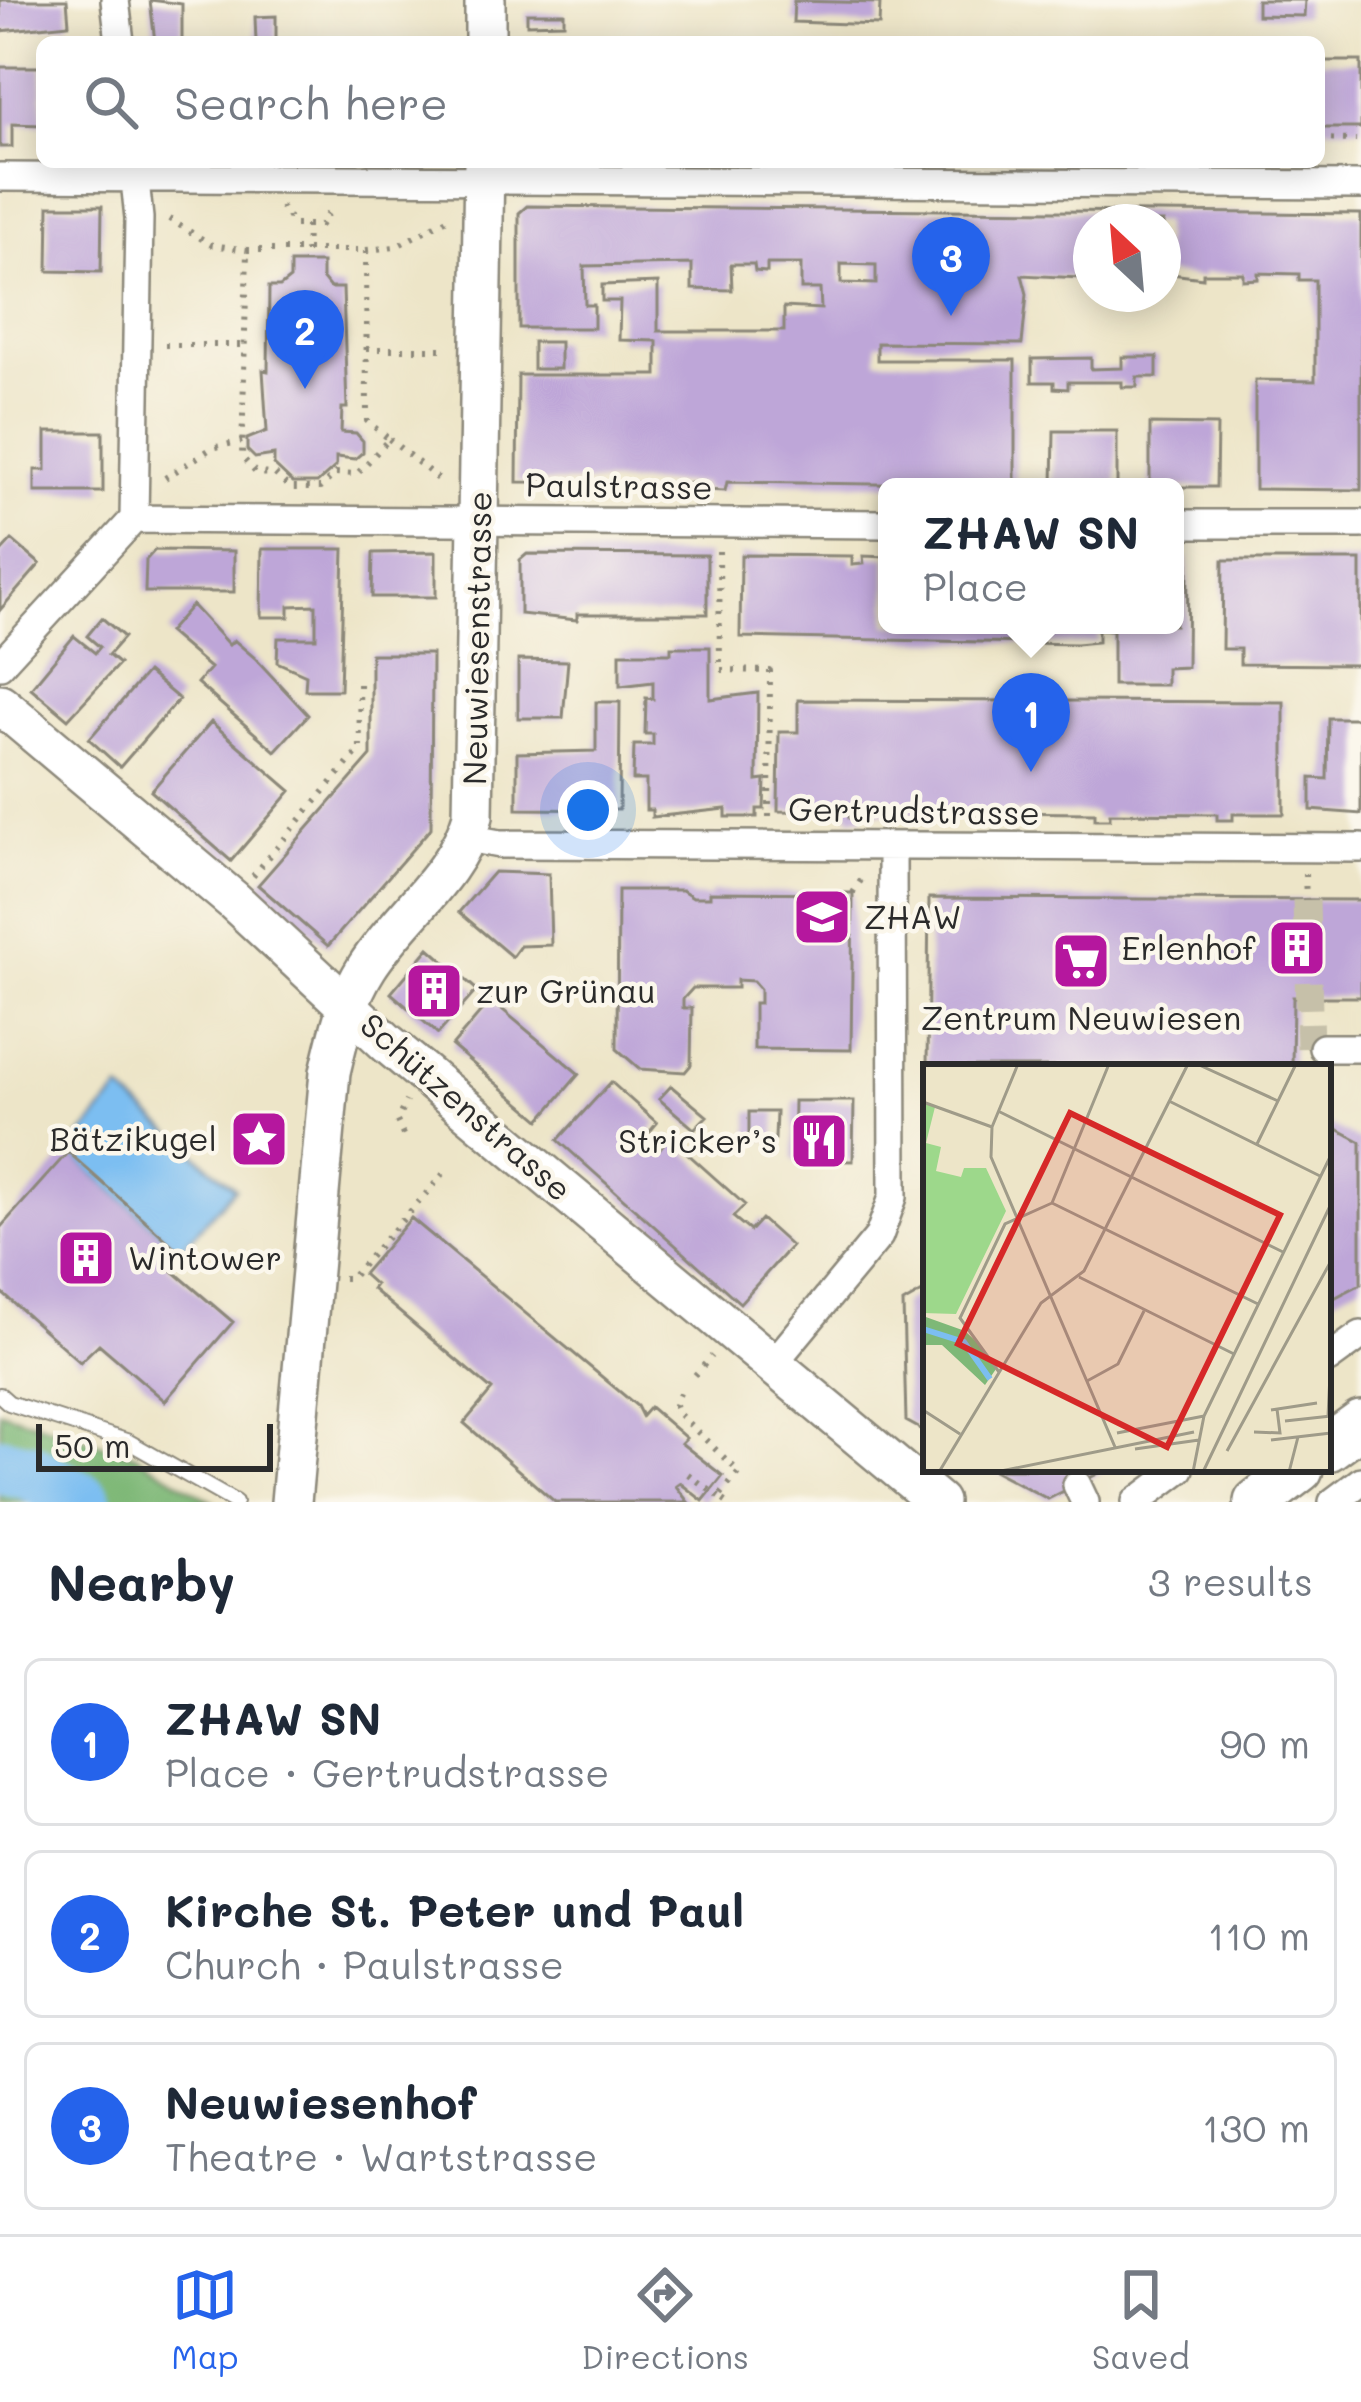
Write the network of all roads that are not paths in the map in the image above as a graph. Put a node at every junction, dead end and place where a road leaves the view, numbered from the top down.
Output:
1 (115, 0) edge
2 (485, 0) edge
3 (118, 36) edge
4 (485, 36) edge
5 (134, 170) edge
6 (484, 170) edge
7 (0, 177) edge
8 (1361, 185) edge
9 (134, 519) junction
10 (478, 520) junction
11 (878, 524) edge
12 (1184, 524) edge
13 (1361, 524) edge
14 (0, 665) edge
15 (0, 704) edge
16 (467, 838) junction
17 (892, 848) junction
18 (1361, 848) edge
19 (346, 1004) junction
20 (1323, 1048) dead end
21 (1361, 1048) edge
22 (1361, 1335) edge
23 (1331, 1357) edge
24 (772, 1365) junction
25 (0, 1394) edge
26 (1361, 1424) edge
27 (1331, 1446) edge
28 (1176, 1472) edge
29 (1296, 1472) edge
30 (1361, 1481) edge
31 (235, 1502) edge
32 (291, 1502) edge
33 (938, 1502) edge
34 (1136, 1502) edge
35 (1256, 1502) edge
36 (1333, 1502) edge

1 - 3 street
2 - 4 main road
5 - 6 street
5 - 7 street
5 - 9 street
6 - 8 street
6 - 10 main road, Neuwiesenstrasse
9 - 10 street, Paulstrasse
9 - 14 street
10 - 11 street, Paulstrasse
10 - 16 main road, Neuwiesenstrasse
12 - 13 street
15 - 19 main road, Schützenstrasse
16 - 17 street, Gertrudstrasse
16 - 19 main road, Neuwiesenstrasse
17 - 18 street, Gertrudstrasse
17 - 24 street
19 - 24 main road, Schützenstrasse
19 - 32 main road, Neuwiesenstrasse
20 - 21 street
22 - 23 street
24 - 33 main road, Schützenstrasse
25 - 31 lane
26 - 27 main road
28 - 34 street
29 - 35 main road
30 - 36 street

